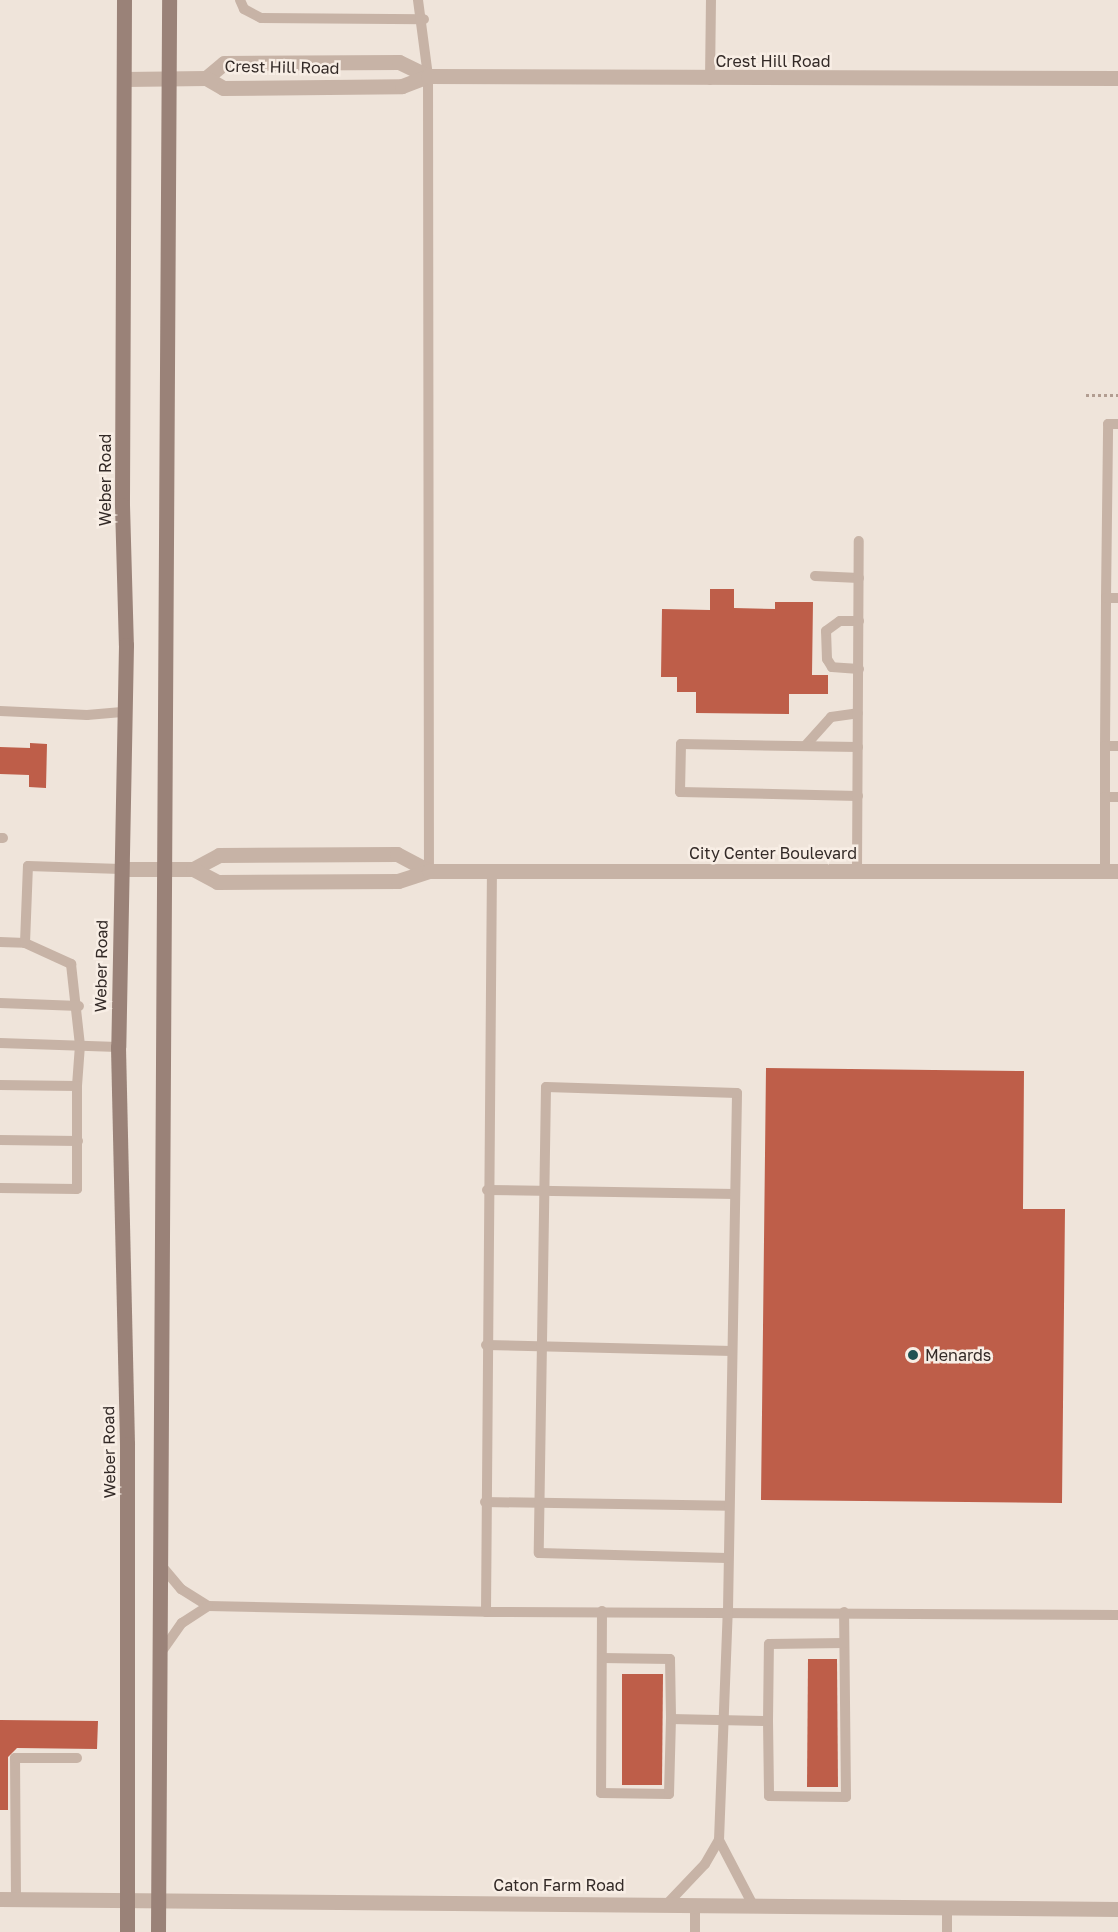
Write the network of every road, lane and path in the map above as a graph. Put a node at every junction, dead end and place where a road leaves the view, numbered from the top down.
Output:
1 (124, 0) edge
2 (169, 0) edge
3 (240, 0) edge
4 (418, 0) edge
5 (711, 0) edge
6 (424, 20) junction
7 (428, 76) junction
8 (168, 78) junction
9 (206, 78) junction
10 (1118, 78) edge
11 (124, 79) junction
12 (710, 80) junction
13 (1086, 395) dead end
14 (1118, 395) edge
15 (1118, 424) edge
16 (859, 541) dead end
17 (815, 576) dead end
18 (859, 578) junction
19 (1106, 598) junction
20 (1118, 598) edge
21 (859, 621) junction
22 (858, 669) junction
23 (0, 711) edge
24 (125, 712) junction
25 (858, 713) junction
26 (805, 746) junction
27 (1105, 746) junction
28 (1118, 746) edge
29 (858, 747) junction
30 (858, 796) junction
31 (1105, 797) junction
32 (1118, 797) edge
33 (164, 868) junction
34 (194, 868) junction
35 (121, 869) junction
36 (429, 871) junction
37 (857, 871) junction
38 (1111, 871) edge
39 (492, 872) junction
40 (0, 942) edge
41 (25, 943) junction
42 (0, 1003) edge
43 (79, 1006) junction
44 (0, 1042) edge
45 (80, 1045) junction
46 (118, 1047) junction
47 (0, 1085) edge
48 (77, 1086) junction
49 (0, 1140) edge
50 (78, 1141) junction
51 (0, 1188) edge
52 (487, 1190) junction
53 (545, 1191) junction
54 (735, 1194) junction
55 (486, 1345) junction
56 (542, 1346) junction
57 (732, 1351) junction
58 (485, 1502) junction
59 (540, 1503) junction
60 (729, 1506) junction
61 (728, 1558) junction
62 (158, 1562) junction
63 (208, 1606) junction
64 (728, 1610) junction
65 (602, 1611) junction
66 (844, 1611) junction
67 (486, 1612) junction
68 (1118, 1615) edge
69 (844, 1643) junction
70 (159, 1657) junction
71 (602, 1658) junction
72 (671, 1719) junction
73 (724, 1721) junction
74 (768, 1721) junction
75 (77, 1758) dead end
76 (719, 1840) junction
77 (8, 1899) edge
78 (127, 1900) junction
79 (159, 1900) junction
80 (667, 1904) junction
81 (753, 1905) junction
82 (695, 1906) junction
83 (947, 1906) junction
84 (1118, 1909) edge
85 (128, 1932) edge
86 (158, 1932) edge
87 (694, 1932) edge
88 (947, 1932) edge

1 - 11 main road, Weber Road
2 - 8 main road
3 - 6 lane
4 - 6 lane
5 - 12 lane
6 - 7 lane
7 - 9 street, Crest Hill Road
7 - 9 street, Crest Hill Road
7 - 12 street, Crest Hill Road
7 - 36 lane
8 - 9 street, Crest Hill Road
8 - 11 street, Crest Hill Road
8 - 33 main road
10 - 12 street, Crest Hill Road
11 - 24 main road, Weber Road
13 - 14 path
15 - 19 lane
16 - 18 lane
17 - 18 lane
18 - 21 lane
19 - 20 lane
19 - 27 lane
21 - 22 lane
21 - 22 lane
22 - 25 lane
23 - 24 lane
24 - 35 main road, Weber Road
25 - 26 lane
25 - 29 lane
26 - 29 lane
26 - 30 lane
27 - 28 lane
27 - 31 lane
29 - 30 lane
30 - 37 lane
31 - 32 lane
31 - 38 lane
33 - 34 street
33 - 35 street
33 - 62 main road
34 - 36 street, City Center Boulevard
34 - 36 street, City Center Boulevard
35 - 41 lane
35 - 46 main road, Weber Road
36 - 39 street, City Center Boulevard
37 - 38 street, City Center Boulevard
37 - 39 street, City Center Boulevard
39 - 52 lane
40 - 41 lane
41 - 43 lane
42 - 43 lane
43 - 45 lane
44 - 45 lane
45 - 46 lane
45 - 48 lane
46 - 78 main road, Weber Road
47 - 48 lane
48 - 50 lane
49 - 50 lane
50 - 51 lane
52 - 53 lane
52 - 55 lane
53 - 54 lane
53 - 54 lane
53 - 56 lane
54 - 57 lane
55 - 56 lane
55 - 58 lane
56 - 57 lane
56 - 59 lane
57 - 60 lane
58 - 59 lane
58 - 67 lane
59 - 60 lane
59 - 61 lane
60 - 61 lane
61 - 64 lane
62 - 63 lane
62 - 70 main road
63 - 67 lane
63 - 70 lane
64 - 65 lane
64 - 66 lane
64 - 73 lane
65 - 67 lane
65 - 71 lane
66 - 68 lane
66 - 69 lane
69 - 74 lane
69 - 74 lane
70 - 79 main road
71 - 72 lane
71 - 72 lane
72 - 73 lane
73 - 74 lane
73 - 76 lane
75 - 77 lane
76 - 80 lane
76 - 81 lane
77 - 78 street, Caton Farm Road
78 - 79 street, Caton Farm Road
78 - 85 main road, Weber Road
79 - 80 street, Caton Farm Road
79 - 86 main road
80 - 82 street, Caton Farm Road
81 - 82 street, Caton Farm Road
81 - 83 street, Caton Farm Road
82 - 87 lane
83 - 84 street, Caton Farm Road
83 - 88 lane

